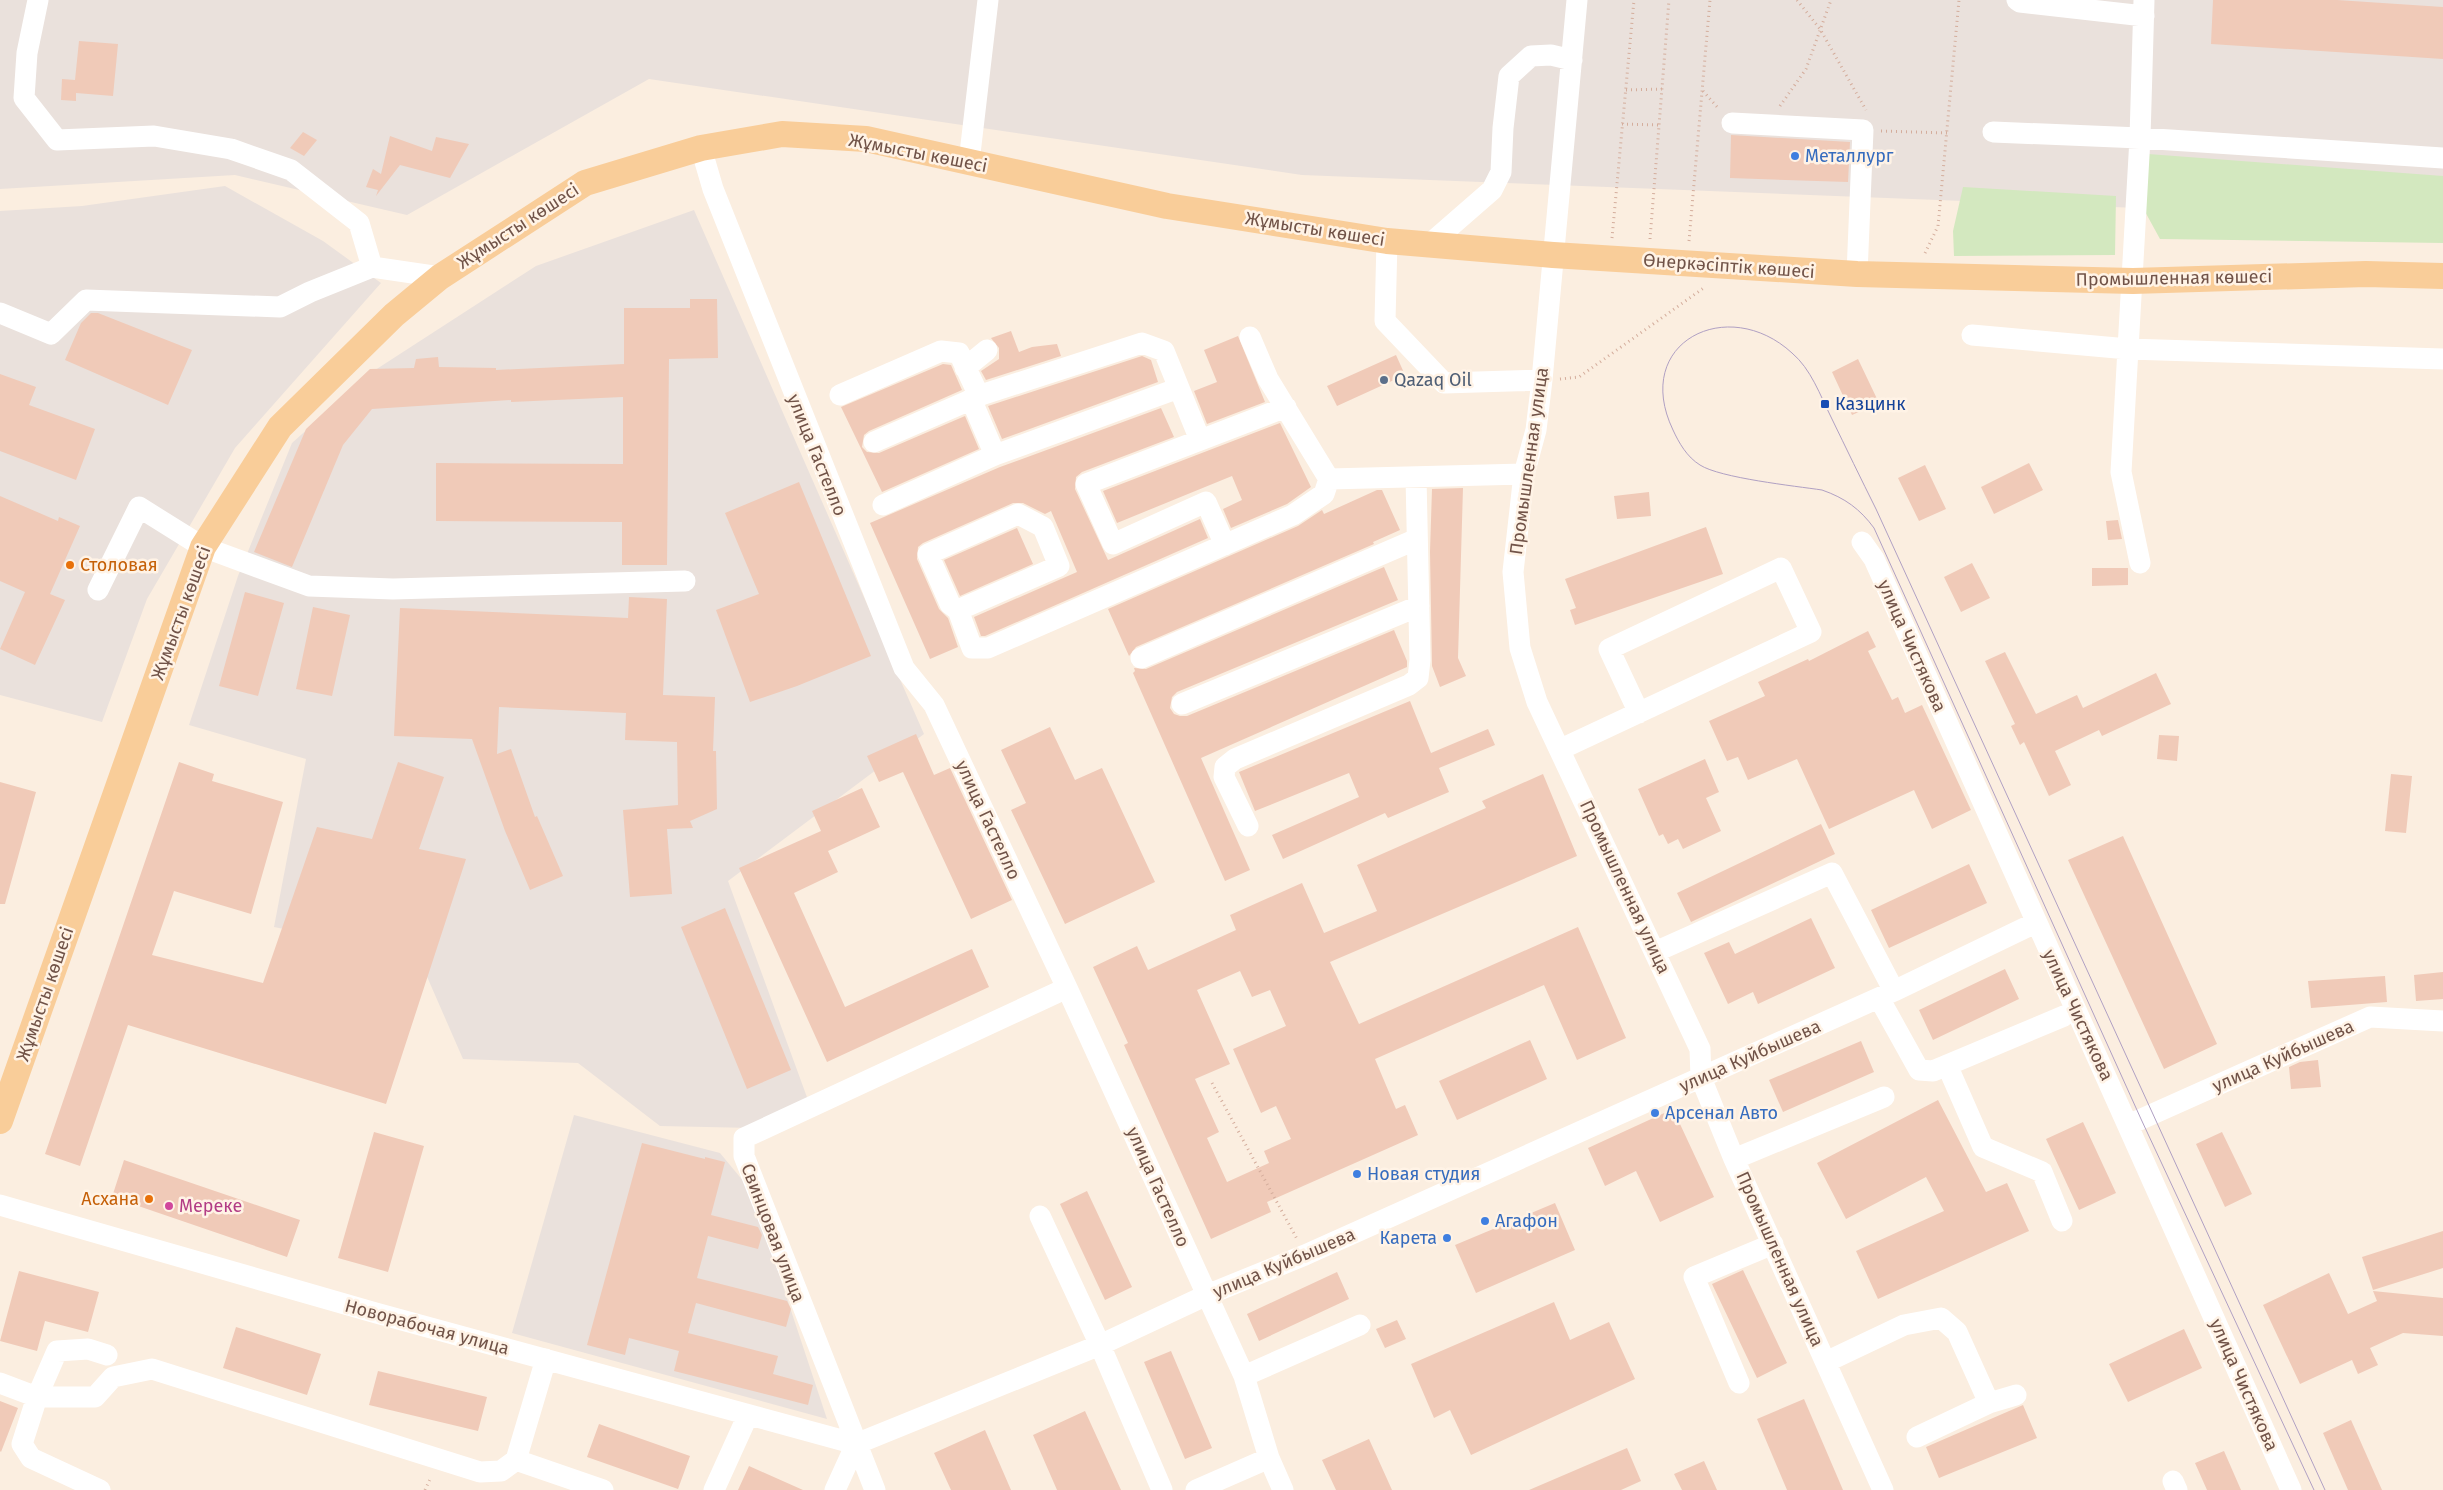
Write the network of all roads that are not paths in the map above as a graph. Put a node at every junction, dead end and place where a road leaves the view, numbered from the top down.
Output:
1 (38, 0) edge
2 (988, 0) edge
3 (1577, 0) edge
4 (2017, 0) edge
5 (2144, 8) edge
6 (1572, 60) junction
7 (1732, 124) dead end
8 (1993, 132) dead end
9 (2140, 138) junction
10 (701, 148) junction
11 (2443, 158) edge
12 (969, 162) junction
13 (1387, 241) junction
14 (1430, 244) junction
15 (1553, 255) junction
16 (372, 267) junction
17 (1857, 274) junction
18 (1905, 274) joint
19 (2443, 276) edge
20 (440, 277) junction
21 (2133, 281) junction
22 (0, 313) edge
23 (1972, 335) dead end
24 (1250, 337) dead end
25 (2128, 349) junction
26 (987, 350) dead end
27 (2443, 359) edge
28 (966, 368) junction
29 (1542, 380) junction
30 (1179, 388) junction
31 (840, 395) dead end
32 (975, 398) junction
33 (1286, 407) junction
34 (1200, 440) junction
35 (874, 442) dead end
36 (996, 455) junction
37 (1524, 474) junction
38 (1416, 477) junction
39 (1329, 479) junction
40 (883, 505) dead end
41 (1417, 539) junction
42 (1862, 542) dead end
43 (1225, 545) junction
44 (203, 548) junction
45 (2140, 563) dead end
46 (686, 581) dead end
47 (98, 590) dead end
48 (1419, 606) junction
49 (958, 610) junction
50 (1142, 658) dead end
51 (1182, 704) dead end
52 (1639, 713) junction
53 (1561, 749) junction
54 (1248, 826) dead end
55 (2035, 923) junction
56 (1655, 952) junction
57 (1068, 988) junction
58 (1887, 994) junction
59 (2064, 1016) dead end
60 (2443, 1021) edge
61 (1947, 1065) junction
62 (1701, 1078) junction
63 (1884, 1098) dead end
64 (0, 1121) edge
65 (2128, 1124) junction
66 (1734, 1159) junction
67 (0, 1205) edge
68 (1040, 1216) dead end
69 (2062, 1221) dead end
70 (1773, 1244) junction
71 (1207, 1295) junction
72 (1360, 1325) dead end
73 (1100, 1345) junction
74 (107, 1355) dead end
75 (546, 1359) junction
76 (1826, 1362) junction
77 (1244, 1376) junction
78 (1739, 1382) dead end
79 (0, 1384) edge
80 (2016, 1395) dead end
81 (37, 1397) junction
82 (1989, 1403) junction
83 (748, 1414) junction
84 (1917, 1437) dead end
85 (856, 1444) junction
86 (1269, 1458) junction
87 (516, 1460) junction
88 (100, 1490) edge
89 (603, 1490) edge
90 (714, 1490) edge
91 (835, 1490) edge
92 (875, 1490) edge
93 (1162, 1490) edge
94 (1196, 1490) edge
95 (1283, 1490) edge
96 (1883, 1490) edge
97 (2291, 1490) edge

1 - 16 street
2 - 12 street
3 - 6 street, Промышленная улица
4 - 5 street
5 - 9 street
6 - 14 street
6 - 15 street, Промышленная улица
7 - 17 street
8 - 9 street
9 - 11 street
9 - 21 street
10 - 12 main road, Жұмысты көшесі
10 - 20 main road, Жұмысты көшесі
10 - 57 street, улица Гастелло
12 - 13 main road, Жұмысты көшесі
13 - 14 main road, Жұмысты көшесі
13 - 29 street
14 - 15 main road, Жұмысты көшесі
15 - 17 main road, Өнеркәсіптік көшесі
15 - 29 street, Промышленная улица
16 - 20 street
16 - 22 street
17 - 18 main road, Өнеркәсіптік көшесі
18 - 21 main road, Промышленная көшесі
19 - 21 main road, Промышленная көшесі
20 - 44 main road, Жұмысты көшесі
21 - 25 street
23 - 25 street
24 - 33 street
25 - 27 street
25 - 45 street
26 - 28 street
28 - 31 street
28 - 32 street
29 - 37 street, Промышленная улица
30 - 32 street
30 - 34 street
30 - 36 street
32 - 35 street
32 - 36 street
33 - 34 street
33 - 39 street
34 - 43 street
36 - 40 street
37 - 38 street
37 - 53 street, Промышленная улица
38 - 39 street
38 - 41 street
39 - 43 street
41 - 48 street
41 - 50 street
42 - 55 street, улица Чистякова
43 - 49 street
44 - 46 street
44 - 47 street
44 - 64 main road, Жұмысты көшесі
48 - 51 street
48 - 54 street
49 - 49 street
52 - 52 street
52 - 53 street
53 - 56 street, Промышленная улица
55 - 58 street, улица Куйбышева
55 - 65 street, улица Чистякова
56 - 58 street
56 - 62 street, Промышленная улица
57 - 71 street, улица Гастелло
57 - 85 street, Свинцовая улица
58 - 61 street
58 - 62 street, улица Куйбышева
59 - 61 street
60 - 65 street, улица Куйбышева
61 - 69 street
62 - 66 street, Промышленная улица
62 - 71 street, улица Куйбышева
63 - 66 street
65 - 97 street, улица Чистякова
66 - 70 street, Промышленная улица
67 - 75 street, Новорабочая улица
68 - 73 street
70 - 76 street, Промышленная улица
70 - 78 street
71 - 73 street, улица Куйбышева
71 - 77 street, улица Гастелло
72 - 77 street
73 - 85 street, улица Куйбышева
73 - 93 street
74 - 81 street
75 - 83 street, Новорабочая улица
75 - 87 street
76 - 82 street
76 - 96 street, Промышленная улица
77 - 86 street, улица Гастелло
79 - 81 street
80 - 82 street
81 - 87 street
81 - 88 street
82 - 84 street
83 - 85 street, Новорабочая улица
83 - 90 street
85 - 91 street
85 - 92 street, Свинцовая улица
86 - 94 street
86 - 95 street, улица Гастелло
87 - 89 street

